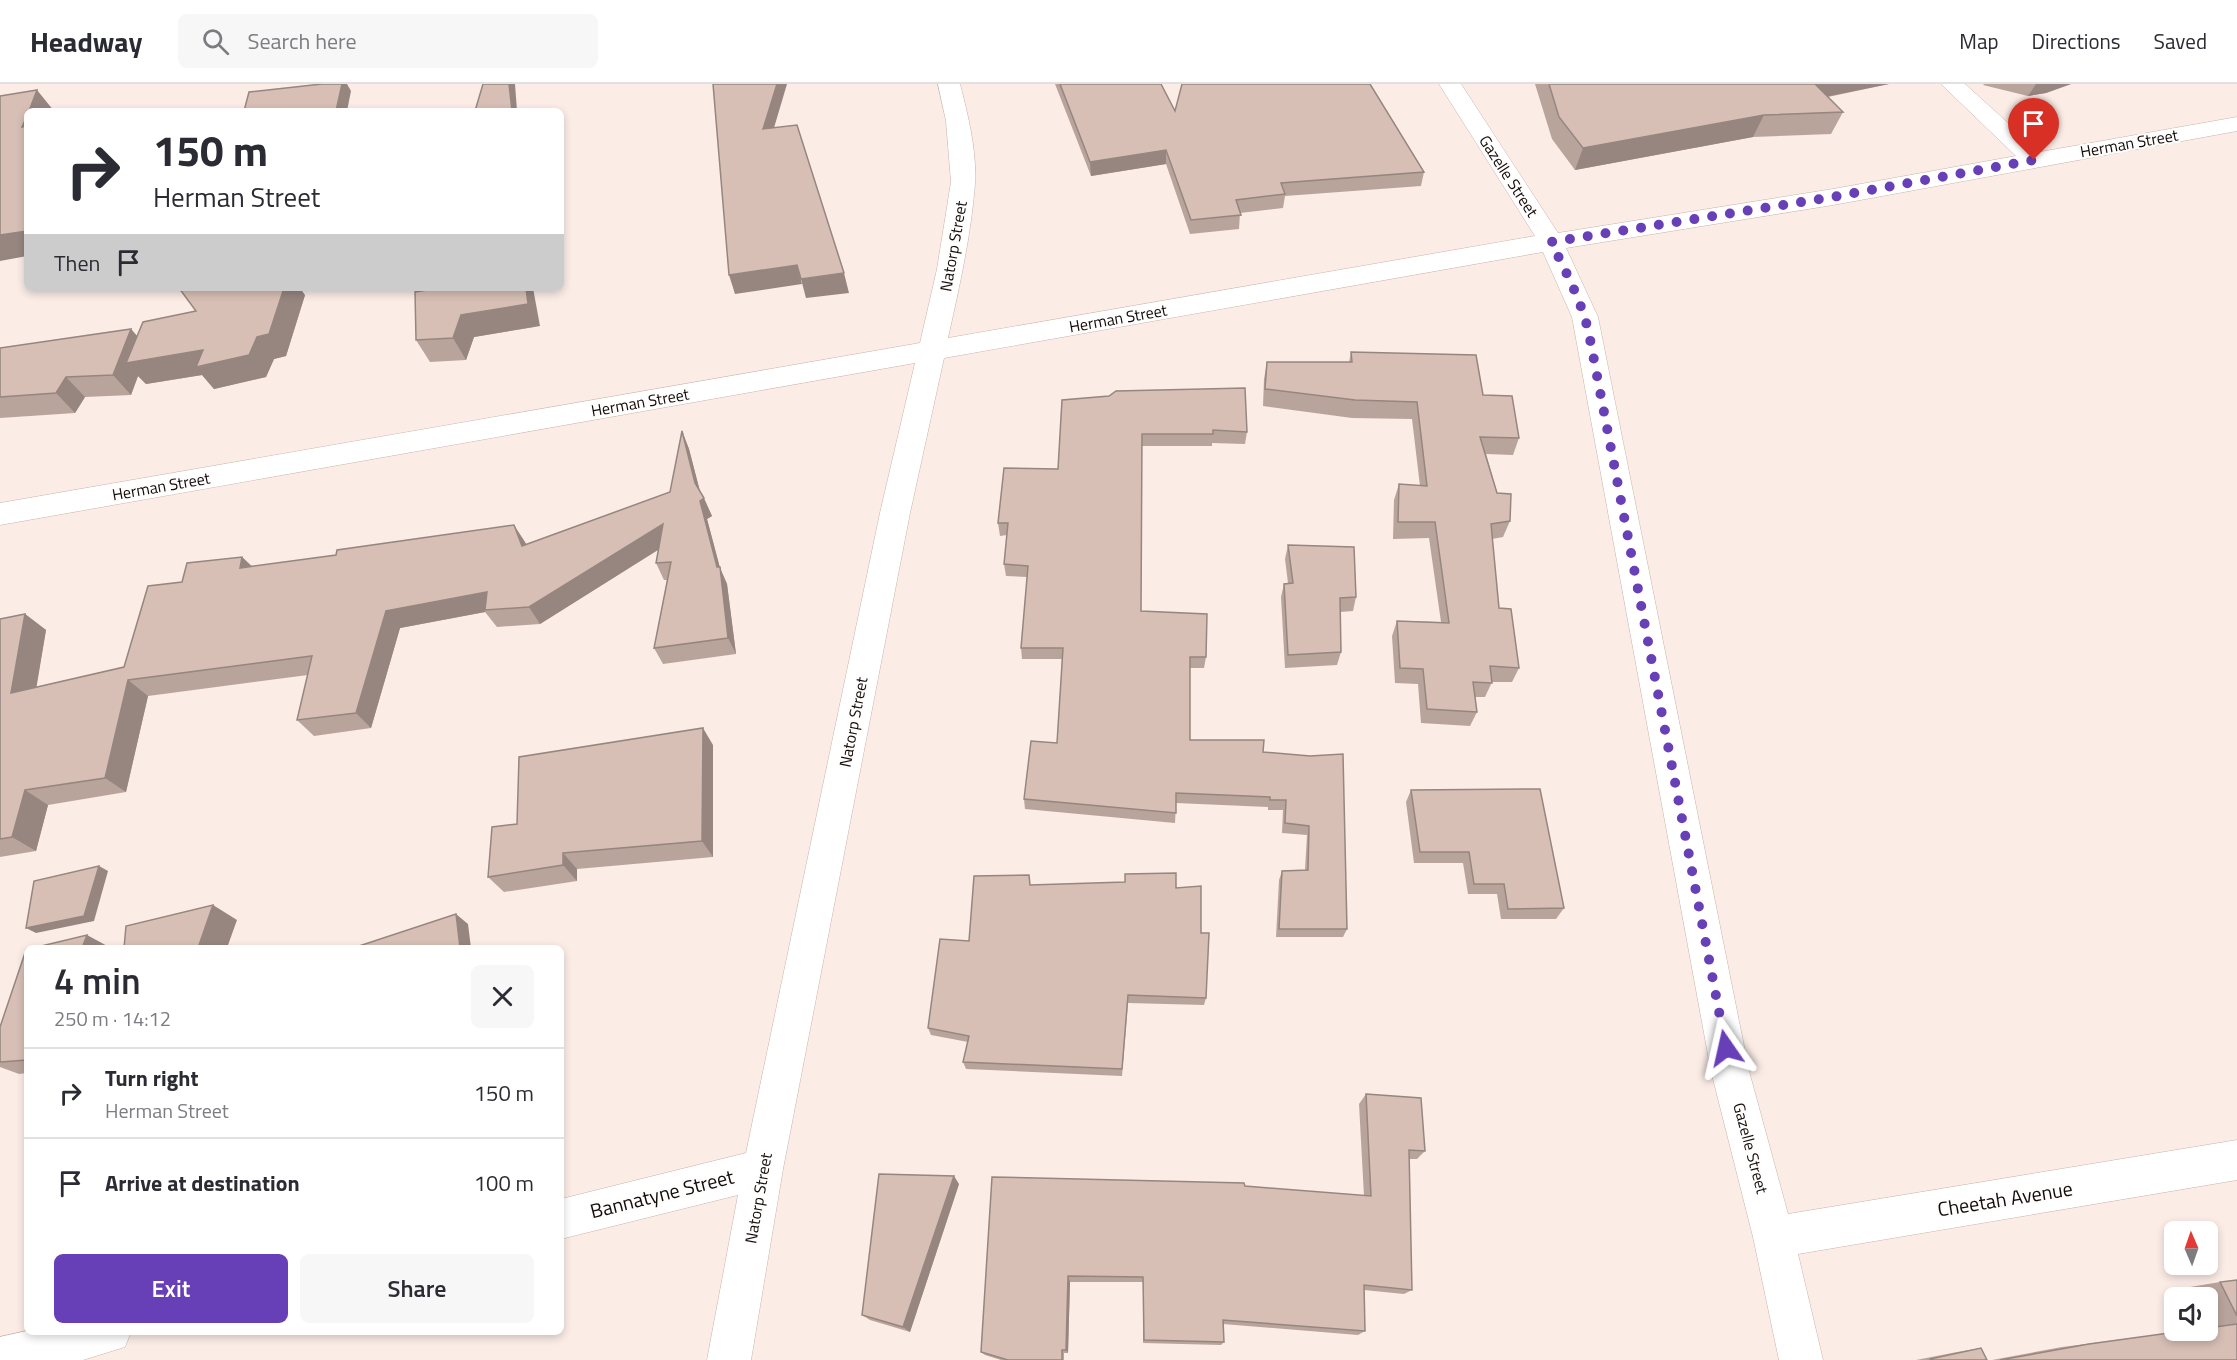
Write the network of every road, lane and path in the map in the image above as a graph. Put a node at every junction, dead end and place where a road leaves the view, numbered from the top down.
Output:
1 (950, 84) edge
2 (1450, 84) edge
3 (1952, 84) edge
4 (2237, 124) edge
5 (2034, 160) junction
6 (1551, 242) junction
7 (931, 351) junction
8 (0, 514) edge
9 (2237, 1160) edge
10 (763, 1169) junction
11 (564, 1218) edge
12 (1774, 1237) junction
13 (98, 1335) edge
14 (0, 1359) edge
15 (729, 1360) edge
16 (1801, 1360) edge

1 - 7 street, Natorp Street
2 - 6 street, Gazelle Street
3 - 5 street
4 - 5 street, Herman Street
5 - 6 street, Herman Street
6 - 7 street, Herman Street
6 - 12 street, Gazelle Street
7 - 8 street, Herman Street
7 - 10 street, Natorp Street
9 - 12 street, Cheetah Avenue
10 - 11 street, Bannatyne Street
10 - 15 street, Natorp Street
12 - 16 street, Gazelle Street
13 - 14 street

